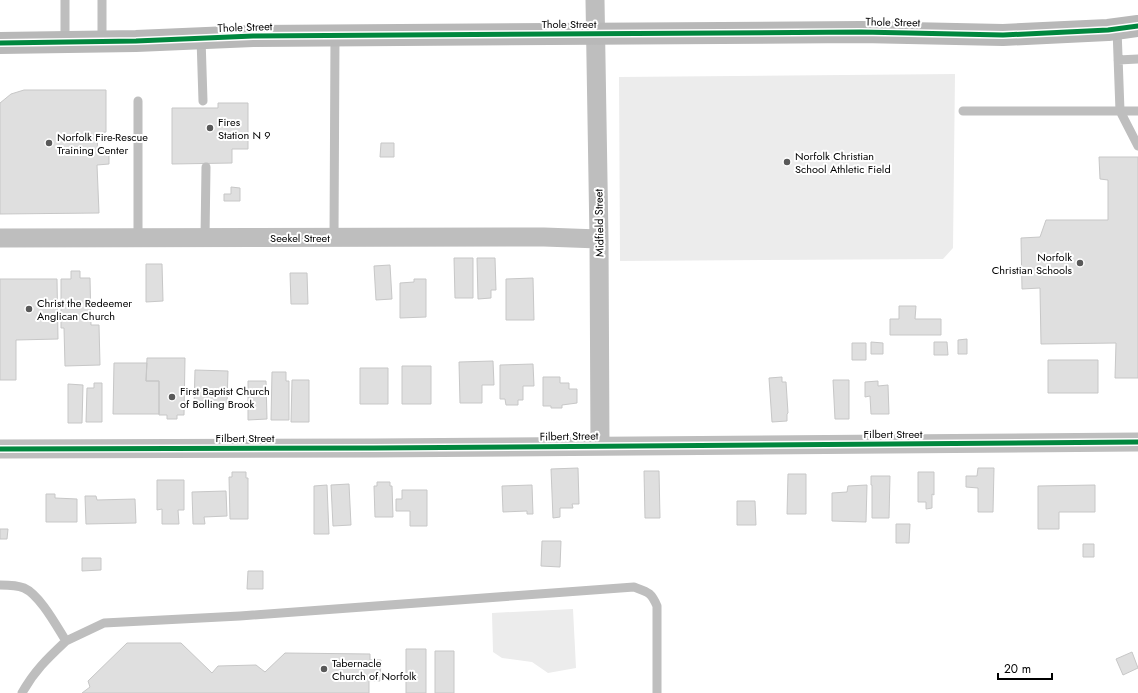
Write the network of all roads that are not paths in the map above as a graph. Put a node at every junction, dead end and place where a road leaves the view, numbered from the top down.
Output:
1 (65, 0) edge
2 (102, 0) edge
3 (595, 0) edge
4 (1128, 28) edge
5 (596, 34) junction
6 (335, 35) junction
7 (201, 38) junction
8 (102, 41) junction
9 (65, 42) junction
10 (0, 43) edge
11 (1138, 59) edge
12 (1118, 60) junction
13 (138, 101) dead end
14 (203, 101) dead end
15 (962, 111) dead end
16 (1120, 111) junction
17 (1138, 111) edge
18 (1138, 146) edge
19 (206, 167) dead end
20 (334, 237) junction
21 (0, 238) edge
22 (138, 238) junction
23 (205, 238) junction
24 (599, 239) junction
25 (1138, 442) edge
26 (600, 446) junction
27 (0, 449) edge
28 (0, 585) edge
29 (66, 641) junction
30 (22, 693) edge
31 (657, 693) edge

1 - 9 lane
2 - 8 lane
3 - 5 street, Midfield Street
4 - 5 street, Thole Street
4 - 12 lane
5 - 6 street, Thole Street
5 - 24 street, Midfield Street
6 - 7 street, Thole Street
6 - 20 lane
7 - 8 street, Thole Street
7 - 14 lane
8 - 9 street, Thole Street
9 - 10 street, Thole Street
11 - 12 lane
12 - 16 lane
13 - 22 lane
15 - 16 lane
16 - 17 lane
16 - 18 lane
19 - 23 lane
20 - 23 street, Seekel Street
20 - 24 street, Seekel Street
21 - 22 street, Seekel Street
22 - 23 street, Seekel Street
24 - 26 street, Midfield Street
25 - 26 street, Filbert Street
26 - 27 street, Filbert Street
28 - 29 lane
29 - 30 lane
29 - 31 lane

